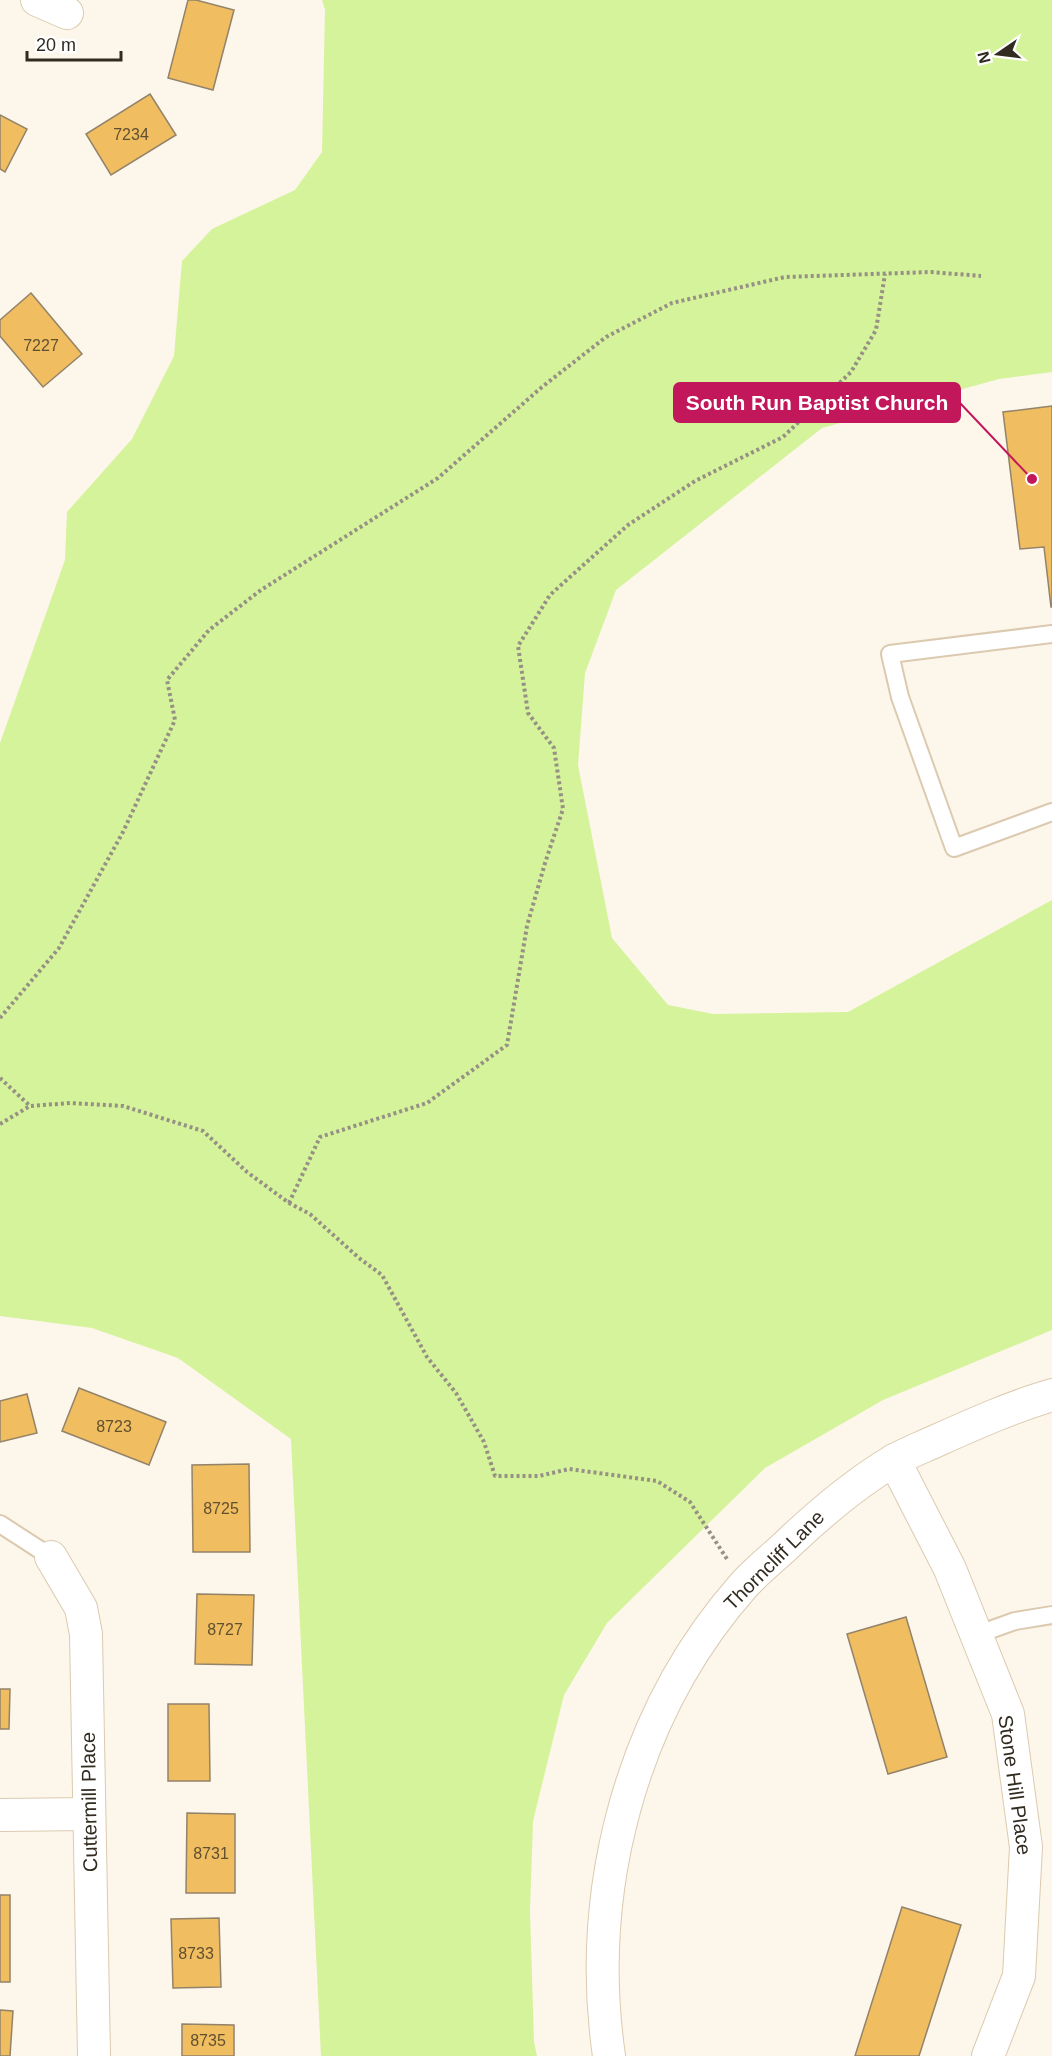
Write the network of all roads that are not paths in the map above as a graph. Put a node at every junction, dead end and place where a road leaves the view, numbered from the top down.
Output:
1 (37, 0) edge
2 (68, 13) dead end
3 (1052, 634) edge
4 (1052, 812) edge
5 (1052, 1395) edge
6 (894, 1460) junction
7 (0, 1524) edge
8 (51, 1557) joint
9 (1052, 1615) edge
10 (976, 1635) junction
11 (89, 1814) junction
12 (0, 1815) edge
13 (94, 2056) edge
14 (609, 2056) edge
15 (988, 2056) edge

1 - 2 street
3 - 4 lane
5 - 6 street, Thorncliff Lane
6 - 10 street, Stone Hill Place
6 - 14 street, Thorncliff Lane
7 - 8 lane
8 - 11 street, Cuttermill Place
9 - 10 lane
10 - 15 street, Stone Hill Place
11 - 12 street
11 - 13 street, Cuttermill Place

